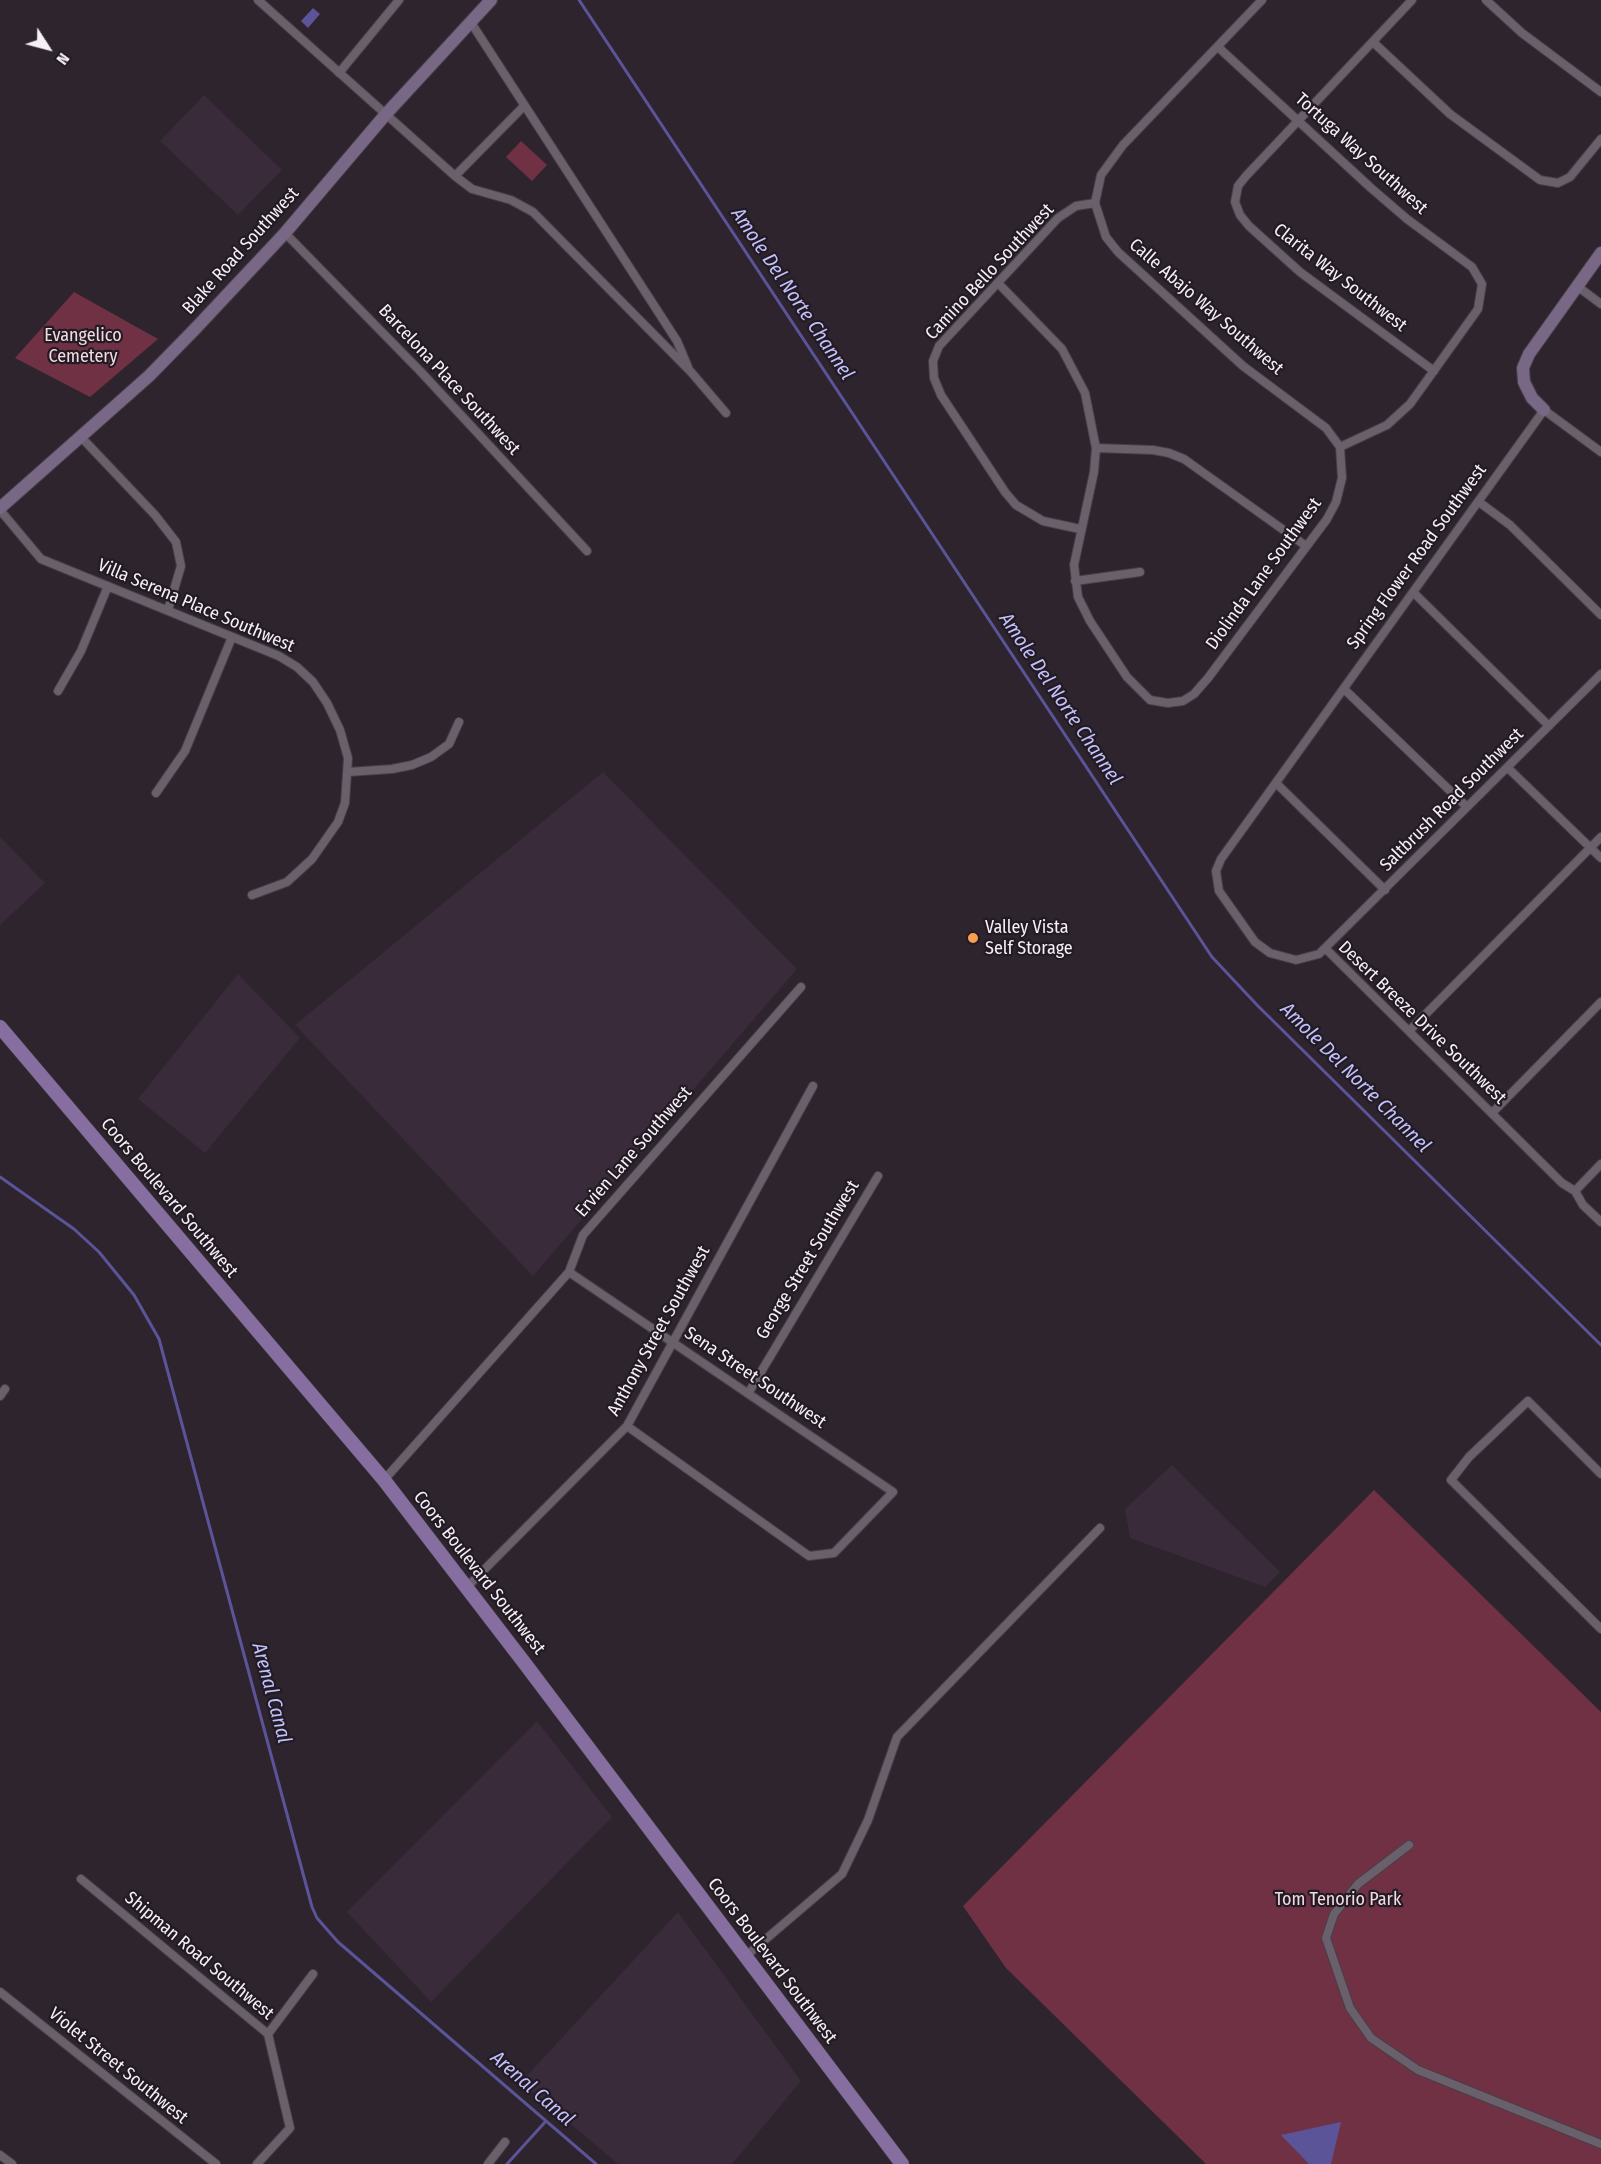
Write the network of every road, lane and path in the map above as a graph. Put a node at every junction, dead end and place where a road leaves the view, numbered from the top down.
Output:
1 (258, 0) edge
2 (490, 0) edge
3 (1262, 0) edge
4 (1412, 0) edge
5 (1486, 0) edge
6 (396, 1) edge
7 (470, 21) junction
8 (1372, 42) junction
9 (1218, 47) junction
10 (339, 73) junction
11 (1601, 92) edge
12 (524, 106) junction
13 (386, 114) junction
14 (1298, 120) junction
15 (1601, 139) edge
16 (455, 176) junction
17 (1095, 203) junction
18 (285, 233) junction
19 (1601, 253) edge
20 (998, 283) junction
21 (1577, 286) junction
22 (1601, 304) edge
23 (1434, 371) junction
24 (691, 372) junction
25 (1544, 410) junction
26 (726, 413) dead end
27 (81, 437) junction
28 (1340, 447) junction
29 (1096, 448) junction
30 (1601, 452) edge
31 (1479, 502) junction
32 (0, 509) edge
33 (1080, 529) junction
34 (1306, 546) junction
35 (587, 551) dead end
36 (1140, 572) dead end
37 (1076, 581) junction
38 (108, 586) junction
39 (1413, 593) junction
40 (168, 610) junction
41 (1601, 615) edge
42 (232, 636) junction
43 (1601, 674) edge
44 (1344, 689) junction
45 (58, 691) dead end
46 (459, 722) dead end
47 (1549, 726) junction
48 (1508, 768) junction
49 (348, 772) junction
50 (1276, 783) junction
51 (156, 793) dead end
52 (1467, 807) junction
53 (1601, 837) edge
54 (1591, 848) junction
55 (1601, 858) edge
56 (1216, 881) joint
57 (1385, 890) junction
58 (252, 895) dead end
59 (1326, 949) junction
60 (801, 987) dead end
61 (1601, 1002) edge
62 (0, 1026) edge
63 (1408, 1030) junction
64 (813, 1086) dead end
65 (1492, 1113) junction
66 (1601, 1164) edge
67 (878, 1176) dead end
68 (1575, 1191) junction
69 (1601, 1222) edge
70 (569, 1272) junction
71 (671, 1342) junction
72 (749, 1392) junction
73 (627, 1426) junction
74 (1601, 1474) edge
75 (384, 1480) junction
76 (1100, 1528) dead end
77 (467, 1587) junction
78 (1601, 1629) edge
79 (1409, 1845) dead end
80 (81, 1879) dead end
81 (746, 1956) junction
82 (313, 1974) dead end
83 (0, 1992) edge
84 (267, 2034) junction
85 (505, 2142) dead end
86 (1601, 2144) edge
87 (0, 2155) edge
88 (12, 2164) edge
89 (216, 2164) edge
90 (257, 2164) edge
91 (488, 2164) edge
92 (902, 2164) edge

1 - 10 street
2 - 7 main road, Blake Road Southwest
3 - 9 street
4 - 8 street
5 - 11 street
6 - 10 street
7 - 12 street
7 - 13 main road, Blake Road Southwest
8 - 14 street
8 - 15 street
9 - 14 street, Tortuga Way Southwest
9 - 17 street
10 - 13 street
12 - 16 street
12 - 24 street
13 - 16 street
13 - 18 main road, Blake Road Southwest
14 - 23 street, Tortuga Way Southwest
14 - 23 street, Clarita Way Southwest
16 - 24 street
17 - 20 street, Camino Bello Southwest
17 - 28 street, Calle Abajo Way Southwest
18 - 27 main road, Blake Road Southwest
18 - 35 street, Barcelona Place Southwest
19 - 21 main road
20 - 29 street
20 - 33 street, Camino Bello Southwest
21 - 22 street
21 - 25 main road
23 - 28 street
24 - 26 street
25 - 30 street
25 - 31 street, Spring Flower Road Southwest
27 - 32 main road, Blake Road Southwest
27 - 40 street
28 - 34 street, Diolinda Lane Southwest
29 - 33 street
29 - 34 street
31 - 39 street, Spring Flower Road Southwest
31 - 41 street
32 - 38 street, Villa Serena Place Southwest
33 - 37 street
34 - 37 street, Diolinda Lane Southwest
36 - 37 street
38 - 40 street, Villa Serena Place Southwest
38 - 45 street
39 - 44 street, Spring Flower Road Southwest
39 - 47 street
40 - 42 street, Villa Serena Place Southwest
42 - 49 street, Villa Serena Place Southwest
42 - 51 street
43 - 47 street, Saltbrush Road Southwest
44 - 50 street, Spring Flower Road Southwest
44 - 52 street
46 - 49 street
47 - 48 street, Saltbrush Road Southwest
48 - 52 street, Saltbrush Road Southwest
48 - 54 street
49 - 58 street, Villa Serena Place Southwest
50 - 56 street, Spring Flower Road Southwest
50 - 57 street
52 - 57 street, Saltbrush Road Southwest
53 - 54 street
54 - 55 street
54 - 63 street
56 - 59 street, Desert Breeze Drive Southwest
57 - 59 street, Saltbrush Road Southwest
59 - 63 street, Desert Breeze Drive Southwest
60 - 70 street, Ervien Lane Southwest
61 - 65 street
62 - 75 main road, Coors Boulevard Southwest
63 - 65 street, Desert Breeze Drive Southwest
64 - 71 street, Anthony Street Southwest
65 - 68 street, Desert Breeze Drive Southwest
66 - 68 street
67 - 72 street, George Street Southwest
68 - 69 street, Desert Breeze Drive Southwest
70 - 71 street, Sena Street Southwest
70 - 75 street, Ervien Lane Southwest
71 - 72 street, Sena Street Southwest
71 - 73 street, Anthony Street Southwest
72 - 73 street, Sena Street Southwest
73 - 77 street, Anthony Street Southwest
74 - 78 street
75 - 77 main road, Coors Boulevard Southwest
76 - 81 street
77 - 81 main road, Coors Boulevard Southwest
79 - 86 street
80 - 84 street, Shipman Road Southwest
81 - 92 main road, Coors Boulevard Southwest
82 - 84 street
83 - 89 street, Violet Street Southwest
84 - 90 street, Shipman Road Southwest
85 - 91 street
87 - 88 street

